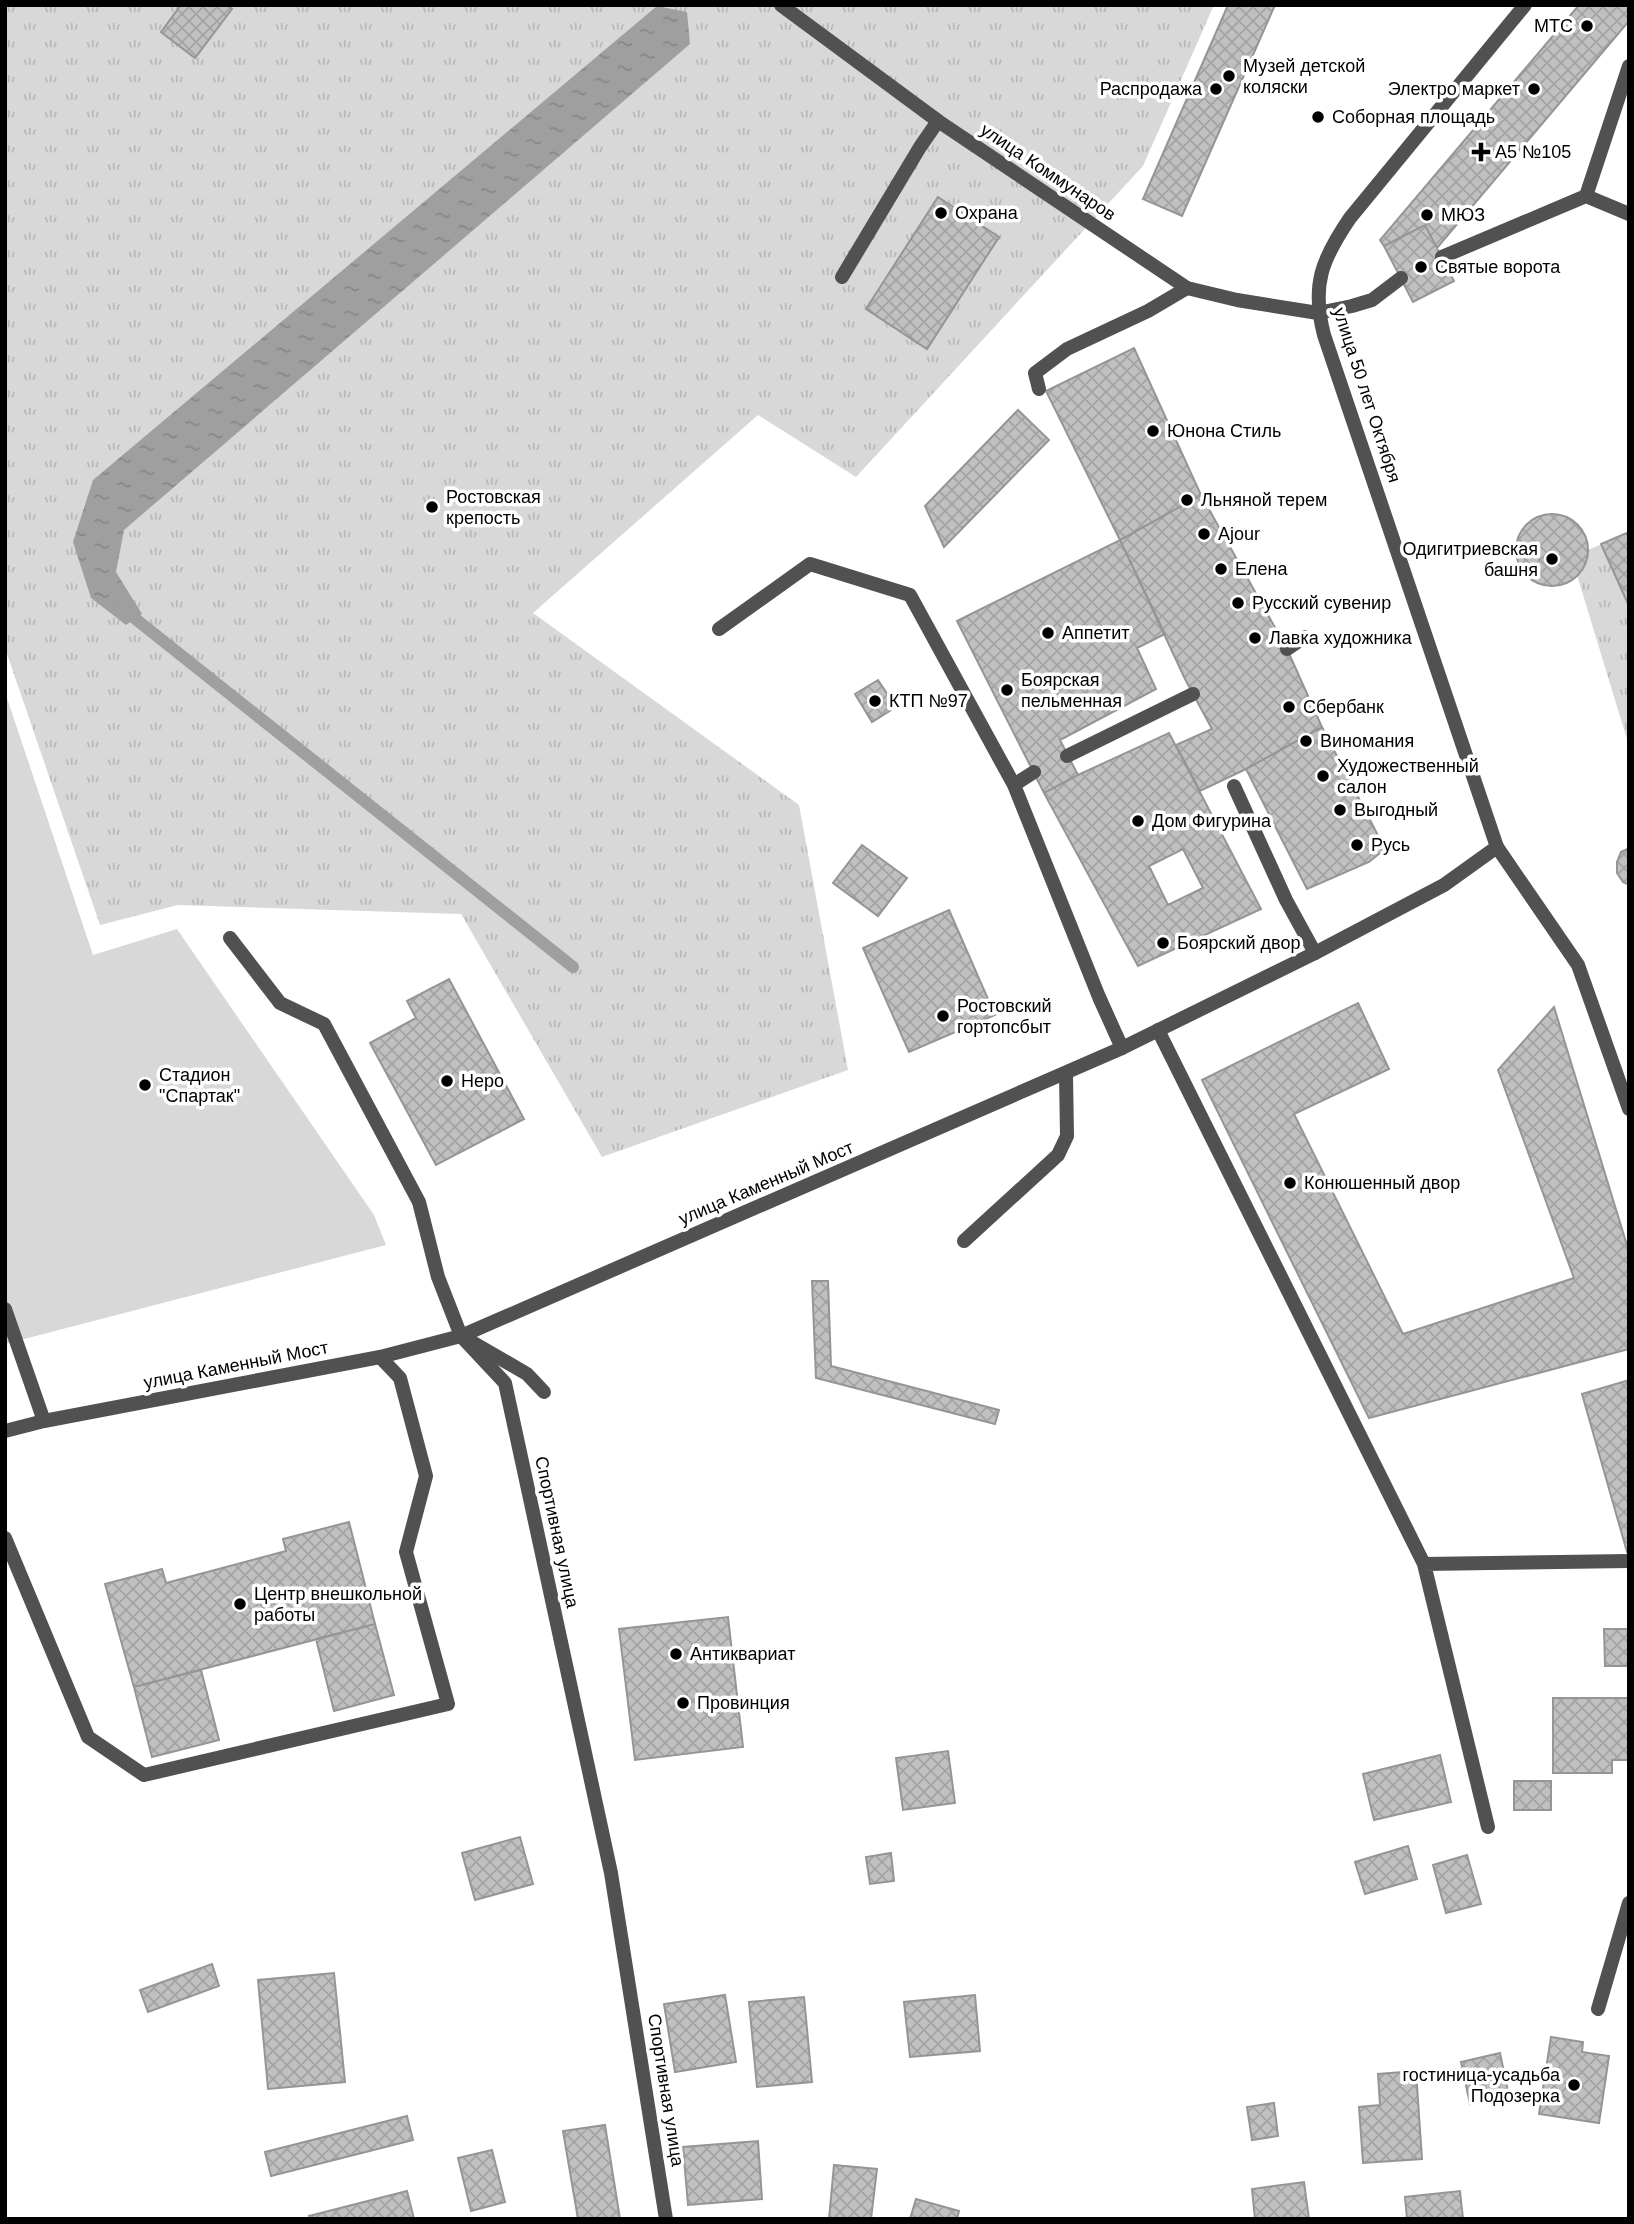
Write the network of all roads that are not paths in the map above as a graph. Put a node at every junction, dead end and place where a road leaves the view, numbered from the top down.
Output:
1 (781, 5) edge
2 (1525, 5) edge
3 (1629, 66) edge
4 (938, 121) junction
5 (1586, 196) junction
6 (1629, 214) edge
7 (1441, 257) dead end
8 (842, 277) dead end
9 (1401, 278) dead end
10 (1187, 288) junction
11 (1318, 313) junction
12 (1039, 388) dead end
13 (719, 629) dead end
14 (1305, 637) dead end
15 (1287, 649) dead end
16 (1193, 694) dead end
17 (1067, 756) dead end
18 (1034, 772) dead end
19 (1014, 785) junction
20 (1234, 786) dead end
21 (1497, 847) junction
22 (230, 938) dead end
23 (1315, 953) junction
24 (1158, 1030) junction
25 (1122, 1048) junction
26 (1066, 1074) junction
27 (1629, 1109) edge
28 (964, 1241) dead end
29 (5, 1309) edge
30 (461, 1336) junction
31 (380, 1357) junction
32 (544, 1392) dead end
33 (44, 1421) junction
34 (5, 1431) edge
35 (5, 1538) edge
36 (1629, 1561) edge
37 (1424, 1564) junction
38 (1488, 1827) dead end
39 (1629, 1903) edge
40 (1598, 2009) dead end
41 (666, 2219) edge

1 - 4 street, улица Коммунаров
2 - 11 street, улица 50 лет Октября
3 - 5 street
4 - 8 street
4 - 10 street, улица Коммунаров
5 - 6 street
5 - 7 street
9 - 11 street
10 - 11 street, улица Коммунаров
10 - 12 street
11 - 21 street, улица 50 лет Октября
13 - 19 street
14 - 15 street
16 - 17 street
18 - 19 street
19 - 25 street
20 - 23 street
21 - 23 street, улица Каменный Мост
21 - 27 street, улица 50 лет Октября
22 - 30 street, Спортивная улица
23 - 24 street, улица Каменный Мост
24 - 25 street, улица Каменный Мост
24 - 37 street
25 - 26 street, улица Каменный Мост
26 - 28 street
26 - 30 street, улица Каменный Мост
29 - 33 street
30 - 31 street, улица Каменный Мост
30 - 32 street
30 - 41 street, Спортивная улица
31 - 33 street, улица Каменный Мост
31 - 35 street
33 - 34 street, улица Каменный Мост
36 - 37 street
37 - 38 street
39 - 40 street

